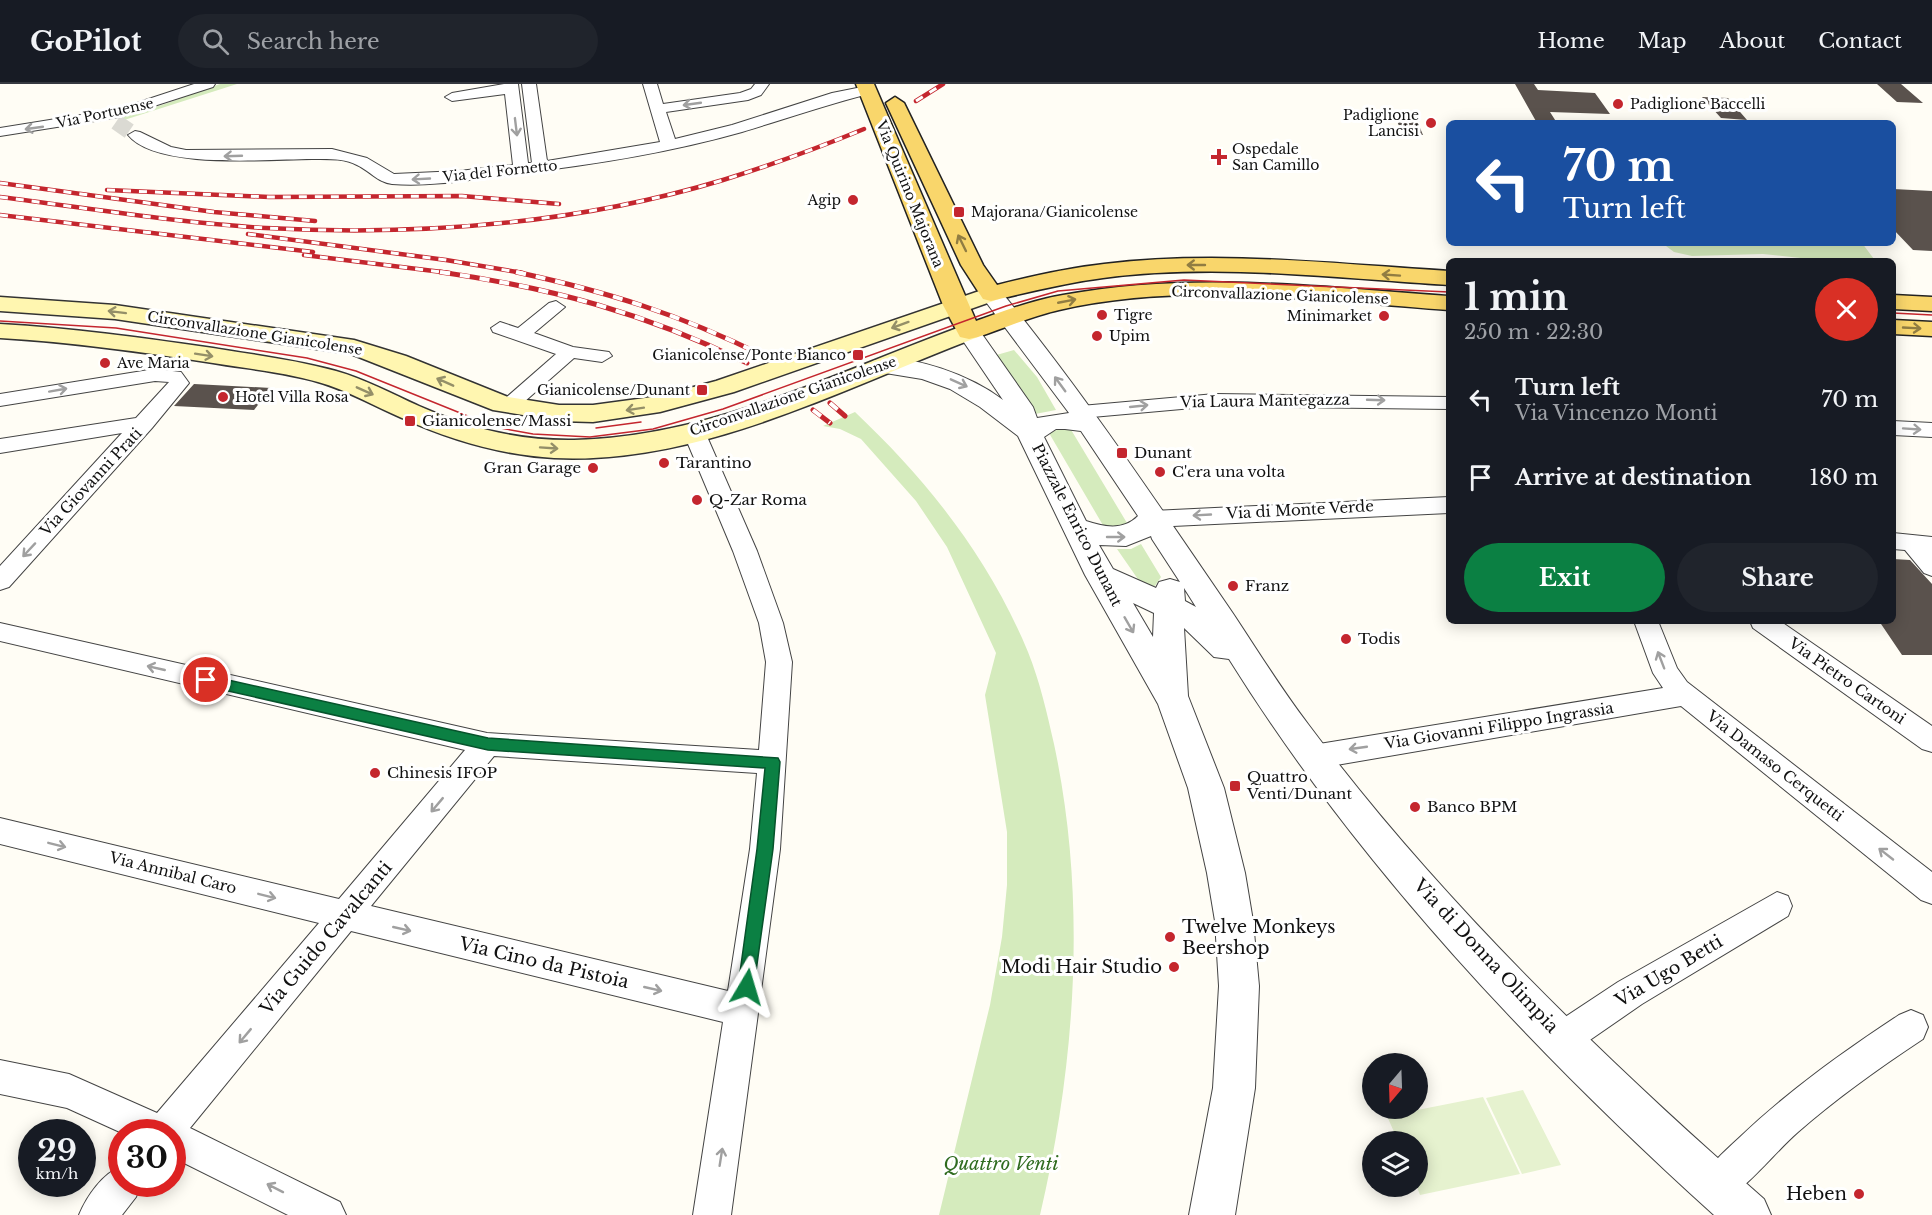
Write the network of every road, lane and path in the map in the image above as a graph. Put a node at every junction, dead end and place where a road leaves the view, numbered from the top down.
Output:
1 (208, 84) edge
2 (529, 84) edge
3 (650, 84) edge
4 (762, 84) edge
5 (512, 85) edge
6 (866, 87) edge
7 (891, 91) edge
8 (452, 97) dead end
9 (733, 99) junction
10 (659, 109) junction
11 (746, 126) junction
12 (0, 132) edge
13 (135, 135) tunnel mouth
14 (669, 145) junction
15 (540, 167) junction
16 (521, 169) junction
17 (1446, 278) edge
18 (991, 294) junction
19 (1896, 302) edge
20 (1446, 303) edge
21 (0, 304) edge
22 (1932, 304) edge
23 (955, 305) junction
24 (556, 307) dead end
25 (1010, 318) junction
26 (1896, 327) edge
27 (500, 328) dead end
28 (1932, 329) edge
29 (0, 331) edge
30 (969, 332) junction
31 (280, 334) junction
32 (520, 335) junction
33 (342, 345) junction
34 (570, 352) junction
35 (602, 356) dead end
36 (244, 361) junction
37 (882, 366) junction
38 (309, 372) junction
39 (0, 400) edge
40 (1446, 403) edge
41 (508, 406) junction
42 (1085, 418) junction
43 (145, 423) junction
44 (1896, 428) edge
45 (1932, 430) edge
46 (693, 432) junction
47 (1031, 436) junction
48 (0, 446) edge
49 (1446, 505) edge
50 (1152, 519) junction
51 (1076, 528) junction
52 (1913, 543) edge
53 (1173, 550) junction
54 (1932, 567) edge
55 (1100, 574) junction
56 (0, 581) edge
57 (1169, 607) junction
58 (1647, 624) edge
59 (1766, 624) edge
60 (0, 632) edge
61 (1219, 642) junction
62 (1169, 653) junction
63 (1252, 672) junction
64 (1685, 695) junction
65 (1174, 702) junction
66 (1932, 741) edge
67 (488, 744) junction
68 (1313, 757) junction
69 (773, 762) junction
70 (0, 831) edge
71 (1932, 890) edge
72 (1777, 906) dead end
73 (345, 915) junction
74 (744, 1011) junction
75 (1911, 1027) dead end
76 (1562, 1039) junction
77 (0, 1077) edge
78 (133, 1119) edge
79 (173, 1119) edge
80 (186, 1145) edge
81 (1716, 1187) junction
82 (113, 1197) edge
83 (98, 1215) edge
84 (327, 1215) edge
85 (712, 1215) edge
86 (1212, 1215) edge
87 (1748, 1215) edge

1 -> 12 street, Via Portuense
2 - 15 street
3 - 10 street
4 - 9 street
5 - 8 street
5 -> 16 street
6 - 7 main road
6 - 11 street, Via del Fornetto
6 - 23 main road, Via Quirino Majorana
18 -> 7 main road, Via Quirino Majorana
9 -> 10 street
9 - 11 street
10 - 14 street
11 - 14 street, Via del Fornetto
16 -> 13 street, Via del Fornetto
14 - 15 street, Via del Fornetto
15 - 16 street, Via del Fornetto
17 -> 18 main road, Circonvallazione Gianicolense
18 - 23 main road, Circonvallazione Gianicolense
18 - 25 street
19 - 22 main road
25 -> 20 main road, Circonvallazione Gianicolense
31 -> 21 main road, Circonvallazione Gianicolense
23 - 30 main road, Piazzale Enrico Dunant
23 -> 41 main road, Circonvallazione Gianicolense
24 - 32 street
25 - 30 main road, Circonvallazione Gianicolense
42 -> 25 street
26 -> 28 main road
27 - 32 street
29 -> 36 main road, Circonvallazione Gianicolense
30 - 37 main road, Circonvallazione Gianicolense
30 - 47 street, Piazzale Enrico Dunant
31 - 33 main road, Circonvallazione Gianicolense
31 - 36 main road
32 - 34 street
33 - 38 main road
41 -> 33 main road, Circonvallazione Gianicolense
34 - 35 street
34 - 41 street
36 - 38 main road, Circonvallazione Gianicolense
37 - 46 main road, Circonvallazione Gianicolense
37 -> 47 street
38 -> 46 main road, Circonvallazione Gianicolense
39 -> 43 street, Via Giovanni Prati
42 -> 40 street, Via Laura Mantegazza
42 - 47 street
42 - 50 street
43 - 48 street
43 -> 56 street, Via Giovanni Prati
44 -> 45 street
46 - 69 street
47 - 51 street, Piazzale Enrico Dunant
49 -> 50 street, Via di Monte Verde
51 -> 50 street
50 - 53 street
51 - 55 street, Piazzale Enrico Dunant
52 - 54 street
53 - 57 street
53 - 63 street
55 - 57 street
55 -> 65 street, Piazzale Enrico Dunant
57 - 61 street
57 - 62 street
64 -> 58 street, Via Damaso Cerquetti
59 - 66 street, Via Pietro Cartoni
67 -> 60 street
61 - 62 street
61 - 63 street
62 - 65 street
63 - 68 street, Via di Donna Olimpia
64 -> 68 street, Via Giovanni Filippo Ingrassia
71 -> 64 street, Via Damaso Cerquetti
65 - 86 street
67 - 69 street
67 -> 73 street, Via Guido Cavalcanti
68 - 76 street, Via di Donna Olimpia
69 - 74 street
70 -> 73 street, Via Annibal Caro
72 - 76 street, Via Ugo Betti
73 -> 74 street, Via Cino da Pistoia
73 -> 79 street, Via Guido Cavalcanti
85 -> 74 street
75 - 81 street
76 - 81 street, Via di Donna Olimpia
77 - 78 street
84 -> 80 street
81 - 87 street, Via di Donna Olimpia
82 - 83 street

